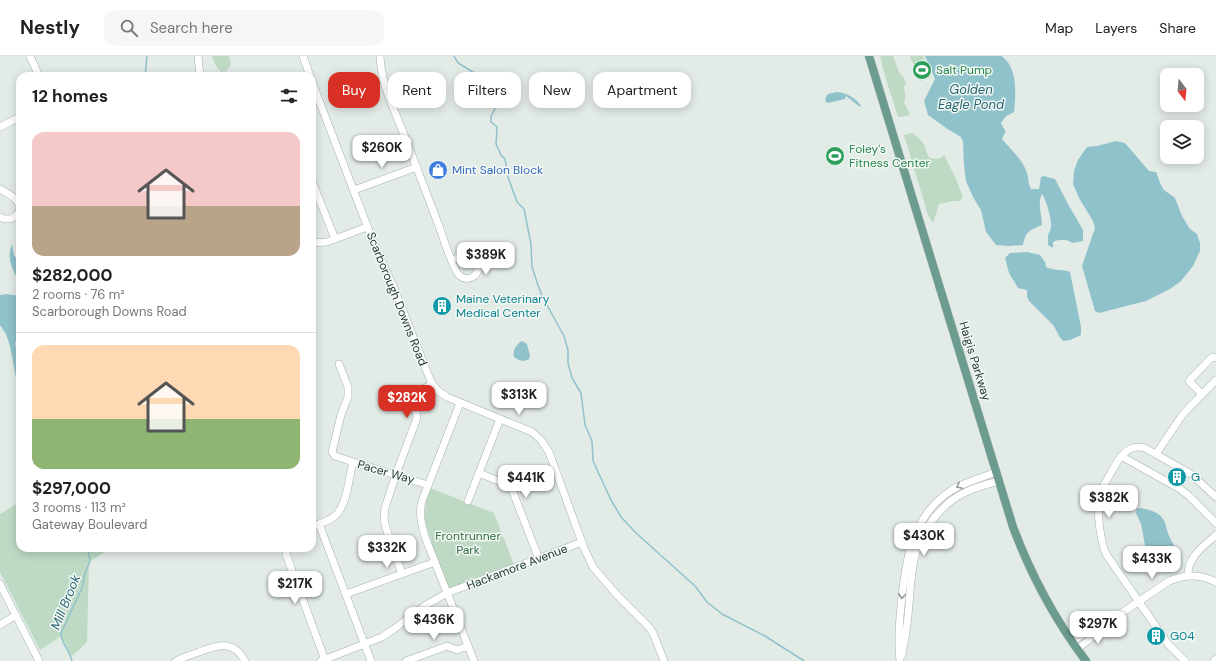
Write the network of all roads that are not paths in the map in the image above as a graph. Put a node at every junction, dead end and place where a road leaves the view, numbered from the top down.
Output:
1 (30, 56) edge
2 (198, 56) edge
3 (303, 56) edge
4 (380, 56) edge
5 (869, 56) edge
6 (37, 72) edge
7 (200, 72) edge
8 (309, 72) edge
9 (316, 92) edge
10 (16, 119) edge
11 (0, 127) edge
12 (417, 167) junction
13 (354, 190) junction
14 (0, 191) edge
15 (316, 191) edge
16 (16, 200) edge
17 (16, 216) edge
18 (0, 217) edge
19 (367, 227) junction
20 (335, 239) junction
21 (316, 243) edge
22 (452, 260) dead end
23 (1216, 358) edge
24 (339, 364) dead end
25 (1216, 380) edge
26 (432, 384) junction
27 (1202, 394) junction
28 (460, 403) junction
29 (500, 419) junction
30 (1156, 454) junction
31 (1121, 456) junction
32 (353, 462) junction
33 (996, 472) junction
34 (479, 473) junction
35 (396, 474) junction
36 (998, 481) junction
37 (428, 485) junction
38 (1216, 498) edge
39 (468, 501) dead end
40 (1216, 523) edge
41 (319, 524) junction
42 (316, 525) edge
43 (1216, 535) edge
44 (582, 542) junction
45 (287, 552) edge
46 (539, 559) junction
47 (435, 562) junction
48 (402, 574) junction
49 (1188, 576) junction
50 (1216, 582) edge
51 (0, 584) edge
52 (447, 593) junction
53 (346, 594) junction
54 (1139, 602) junction
55 (16, 615) junction
56 (0, 625) edge
57 (364, 644) junction
58 (1075, 645) junction
59 (468, 646) junction
60 (323, 660) edge
61 (39, 661) edge
62 (176, 661) edge
63 (245, 661) edge
64 (371, 661) edge
65 (406, 661) edge
66 (474, 661) edge
67 (664, 661) edge
68 (900, 661) edge
69 (1086, 661) edge
70 (1185, 661) edge

1 - 6 street
2 - 7 street
3 - 8 street
4 - 12 street
5 - 33 main road, Haigis Parkway
9 - 13 street, Scarborough Downs Road
10 - 11 street
12 - 13 street
12 - 22 street
13 - 19 street, Scarborough Downs Road
14 - 16 street
15 - 20 street
17 - 18 street
19 - 20 street
19 - 26 street, Scarborough Downs Road
20 - 21 street
23 - 27 street
24 - 32 street
25 - 27 street
26 - 28 street, Scarborough Downs Road
26 - 35 street
27 - 30 street
28 - 29 street, Scarborough Downs Road
28 - 37 street
29 - 34 street
29 - 44 street, Scarborough Downs Road
30 - 31 street
30 - 38 street
31 - 40 street
31 - 54 street
32 - 35 street, Pacer Way
32 - 41 street, Pacer Way
33 - 36 main road, Haigis Parkway
33 -> 68 street
34 - 39 street
34 - 46 street
35 - 37 street, Pacer Way
35 - 48 street
36 - 58 main road, Haigis Parkway
36 - 68 street
37 - 47 street
41 - 42 street, Pacer Way
41 - 53 street
43 - 49 street
44 - 46 street, Hackamore Avenue
44 - 67 street, Scarborough Downs Road
45 - 60 street
46 - 52 street, Hackamore Avenue
47 - 48 street
47 - 52 street
48 - 53 street
49 - 50 street
49 - 54 street
51 - 55 street
52 - 57 street, Hackamore Avenue
52 - 59 street
53 - 57 street
54 - 58 street
54 - 70 street
55 - 56 street
55 - 61 street
57 - 60 street, Hackamore Avenue
57 - 64 street
58 - 69 main road, Haigis Parkway
59 - 65 street
59 - 66 street
62 - 63 street

